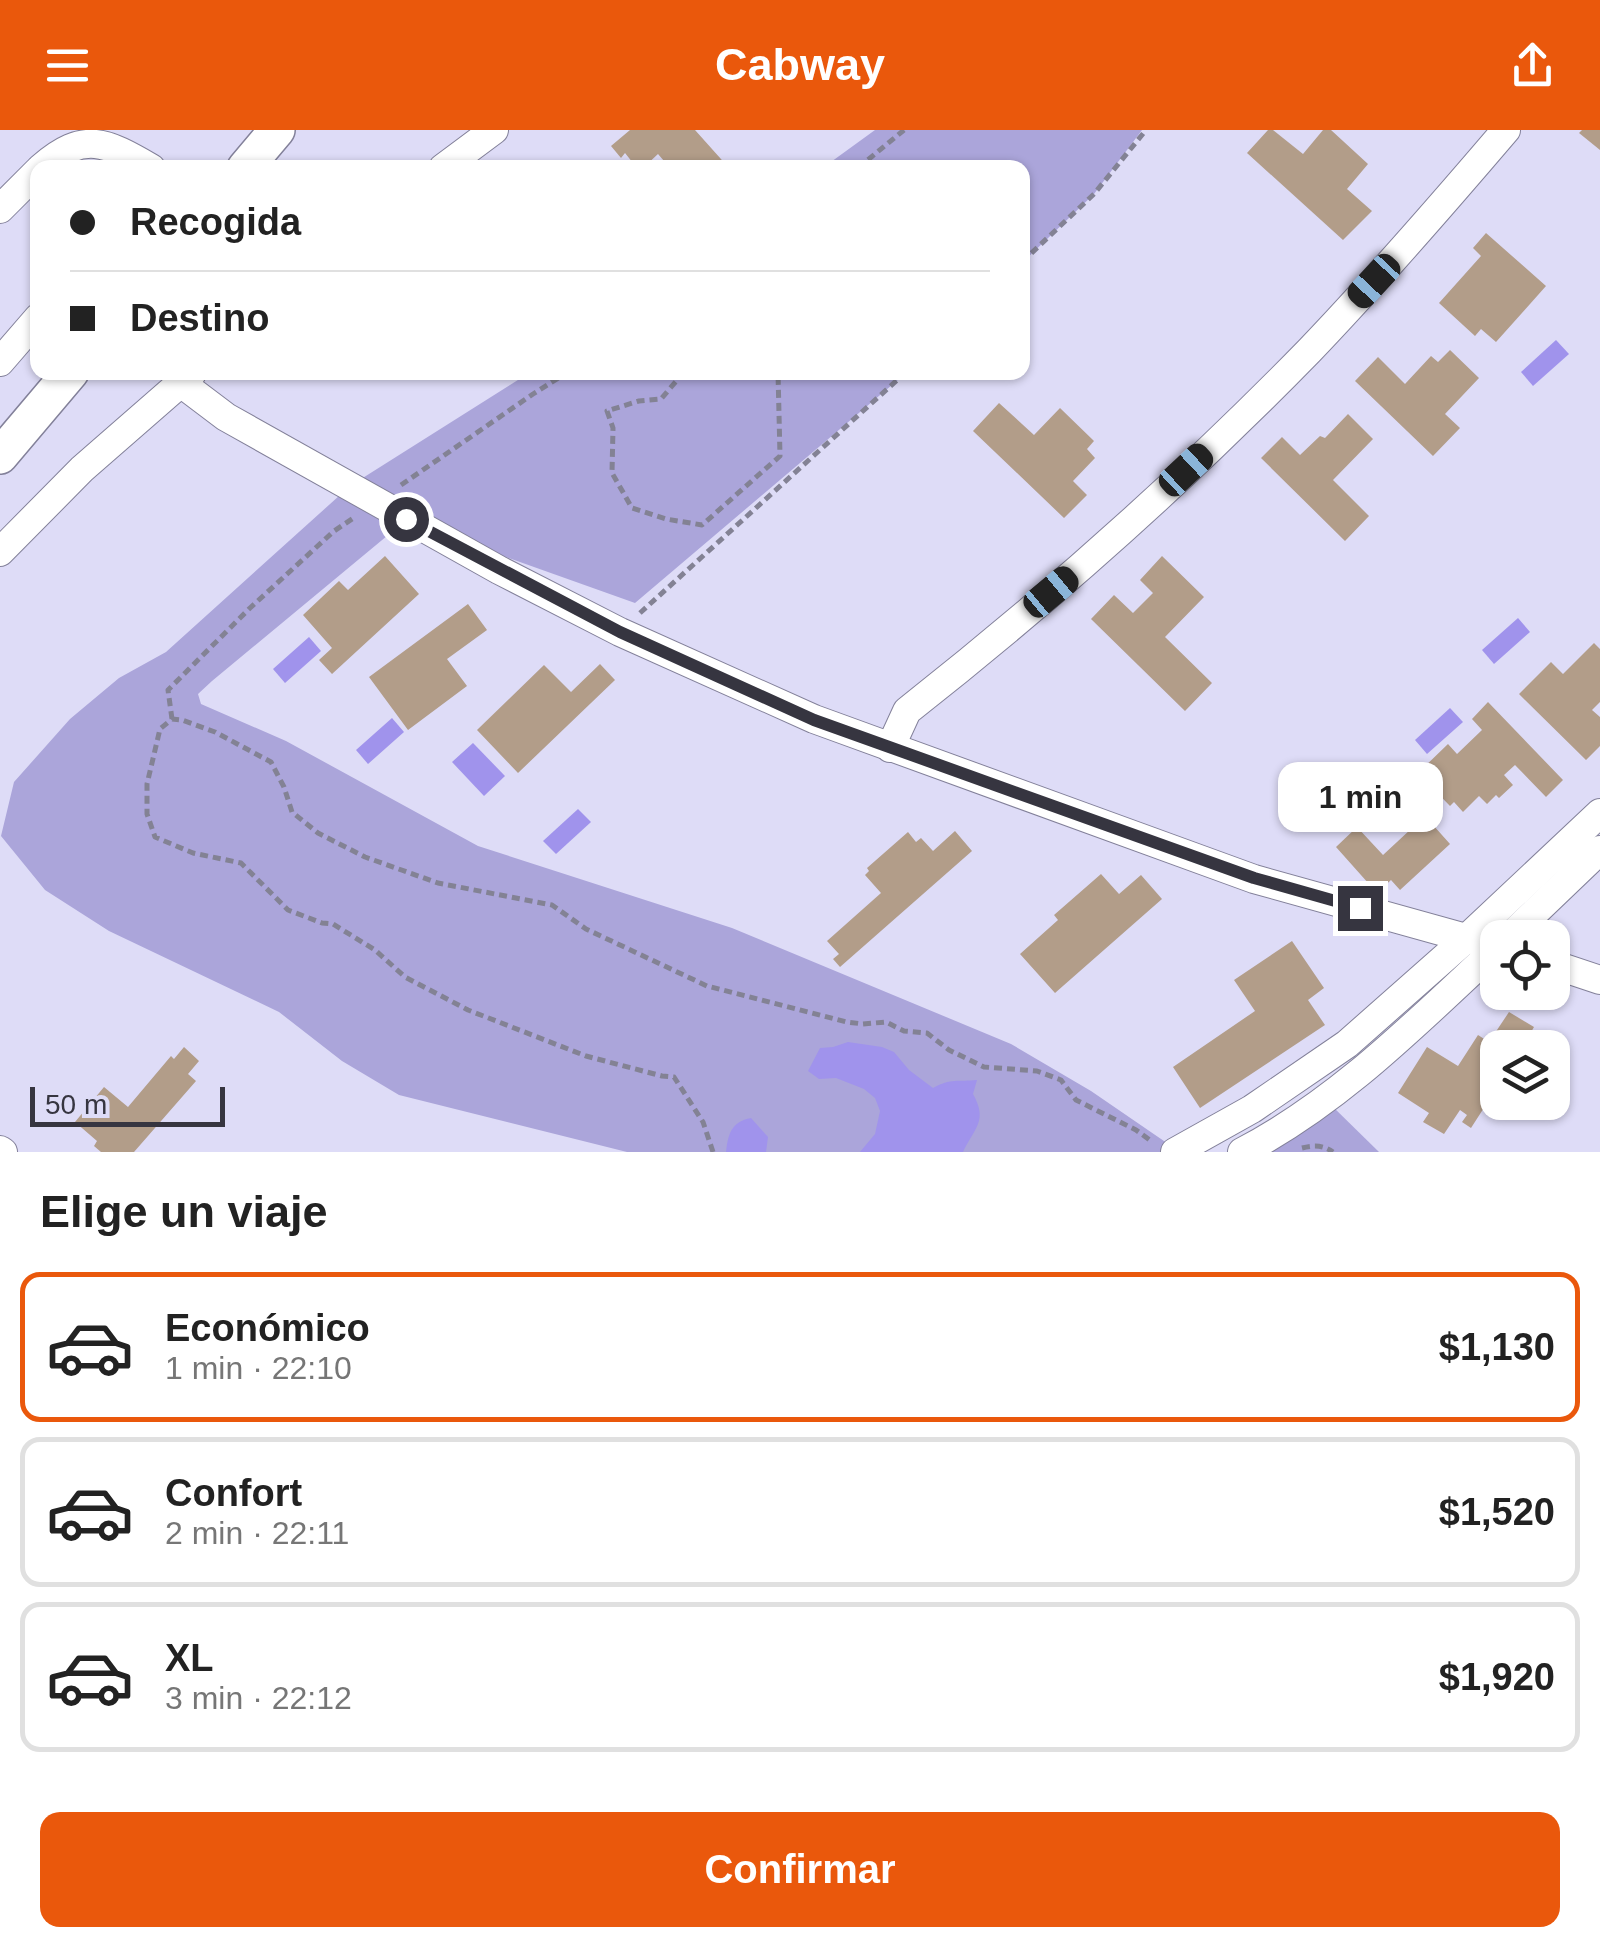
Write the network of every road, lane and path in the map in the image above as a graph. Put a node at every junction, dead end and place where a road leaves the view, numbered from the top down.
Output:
1 (277, 130) edge
2 (494, 130) edge
3 (904, 130) edge
4 (1146, 130) edge
5 (1506, 130) edge
6 (49, 160) edge
7 (137, 160) edge
8 (252, 160) edge
9 (455, 160) edge
10 (868, 160) edge
11 (30, 178) edge
12 (0, 208) edge
13 (1030, 254) edge
14 (30, 327) edge
15 (0, 362) edge
16 (63, 380) edge
17 (185, 380) edge
18 (189, 380) edge
19 (555, 380) edge
20 (677, 380) edge
21 (778, 380) edge
22 (897, 380) edge
23 (5, 440) edge
24 (376, 502) junction
25 (0, 552) edge
26 (620, 632) junction
27 (172, 719) junction
28 (890, 748) junction
29 (1600, 813) edge
30 (1600, 850) edge
31 (1527, 920) edge
32 (1468, 938) junction
33 (1480, 942) edge
34 (1480, 964) edge
35 (1570, 970) edge
36 (1600, 980) edge
37 (1163, 1146) edge
38 (714, 1152) edge
39 (1242, 1152) edge
40 (1290, 1152) edge
41 (1333, 1152) edge

1 - 8 main road
2 - 9 street
3 - 10 path
4 - 13 path
5 - 28 street
6 - 7 street
11 - 12 street
14 - 15 street
16 - 23 main road
17 - 25 street
18 - 24 street
19 - 24 path
20 - 21 path
22 - 26 path
24 - 26 street
24 - 27 path
26 - 28 street
27 - 37 path
27 - 38 path
28 - 32 street
29 - 32 street
30 - 31 street
32 - 33 street
32 - 37 street
34 - 39 street
35 - 36 street
40 - 41 path

